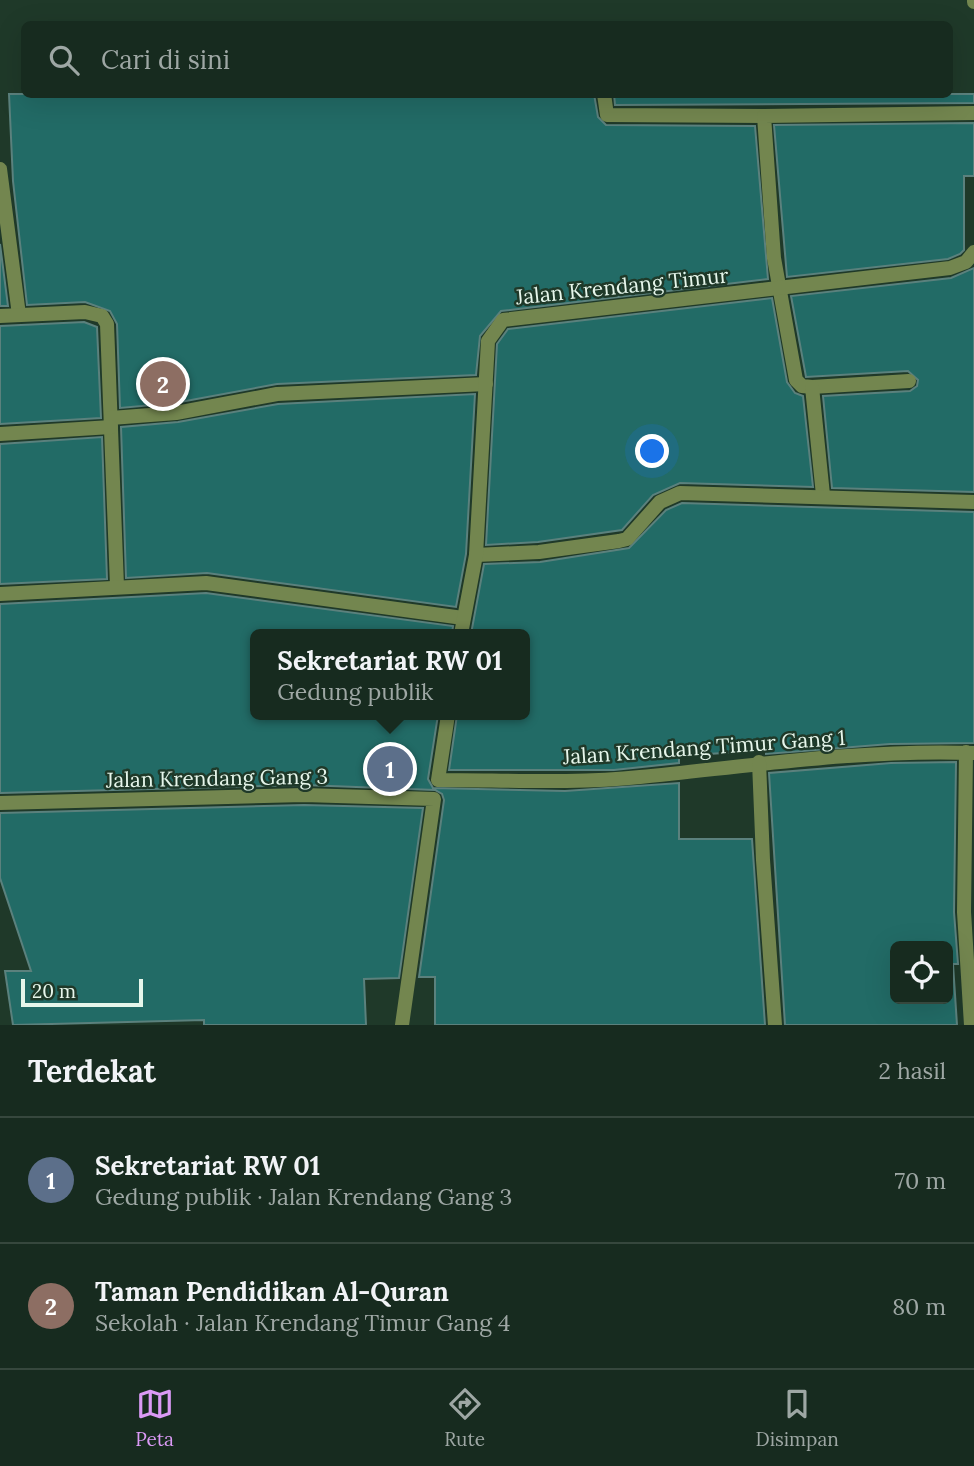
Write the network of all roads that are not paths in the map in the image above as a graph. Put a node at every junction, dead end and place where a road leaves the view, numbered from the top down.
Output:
1 (605, 98) edge
2 (974, 113) edge
3 (764, 116) junction
4 (0, 170) edge
5 (974, 252) edge
6 (782, 290) junction
7 (0, 316) edge
8 (19, 316) junction
9 (909, 381) dead end
10 (486, 384) junction
11 (812, 387) junction
12 (111, 422) junction
13 (0, 434) edge
14 (823, 495) junction
15 (974, 502) edge
16 (477, 555) junction
17 (117, 586) junction
18 (0, 594) edge
19 (463, 618) junction
20 (462, 629) edge
21 (447, 720) edge
22 (970, 752) edge
23 (759, 762) junction
24 (0, 803) edge
25 (402, 1025) edge
26 (775, 1025) edge
27 (971, 1025) edge

1 - 3 street
2 - 3 street
3 - 6 street
4 - 8 street
5 - 6 street, Jalan Krendang Timur
6 - 10 street, Jalan Krendang Timur
6 - 11 street
7 - 8 street
8 - 12 street
9 - 11 street
10 - 12 street
10 - 16 street, Jalan Krendang Timur
11 - 14 street
12 - 13 street
12 - 17 street
14 - 15 street
14 - 16 street
16 - 19 street, Jalan Krendang Timur
17 - 18 street
17 - 19 street
19 - 20 street, Jalan Krendang Timur
21 - 23 street, Jalan Krendang Timur Gang 1
22 - 23 street, Jalan Krendang Timur Gang 1
22 - 27 street
23 - 26 street
24 - 25 street, Jalan Krendang Gang 3

